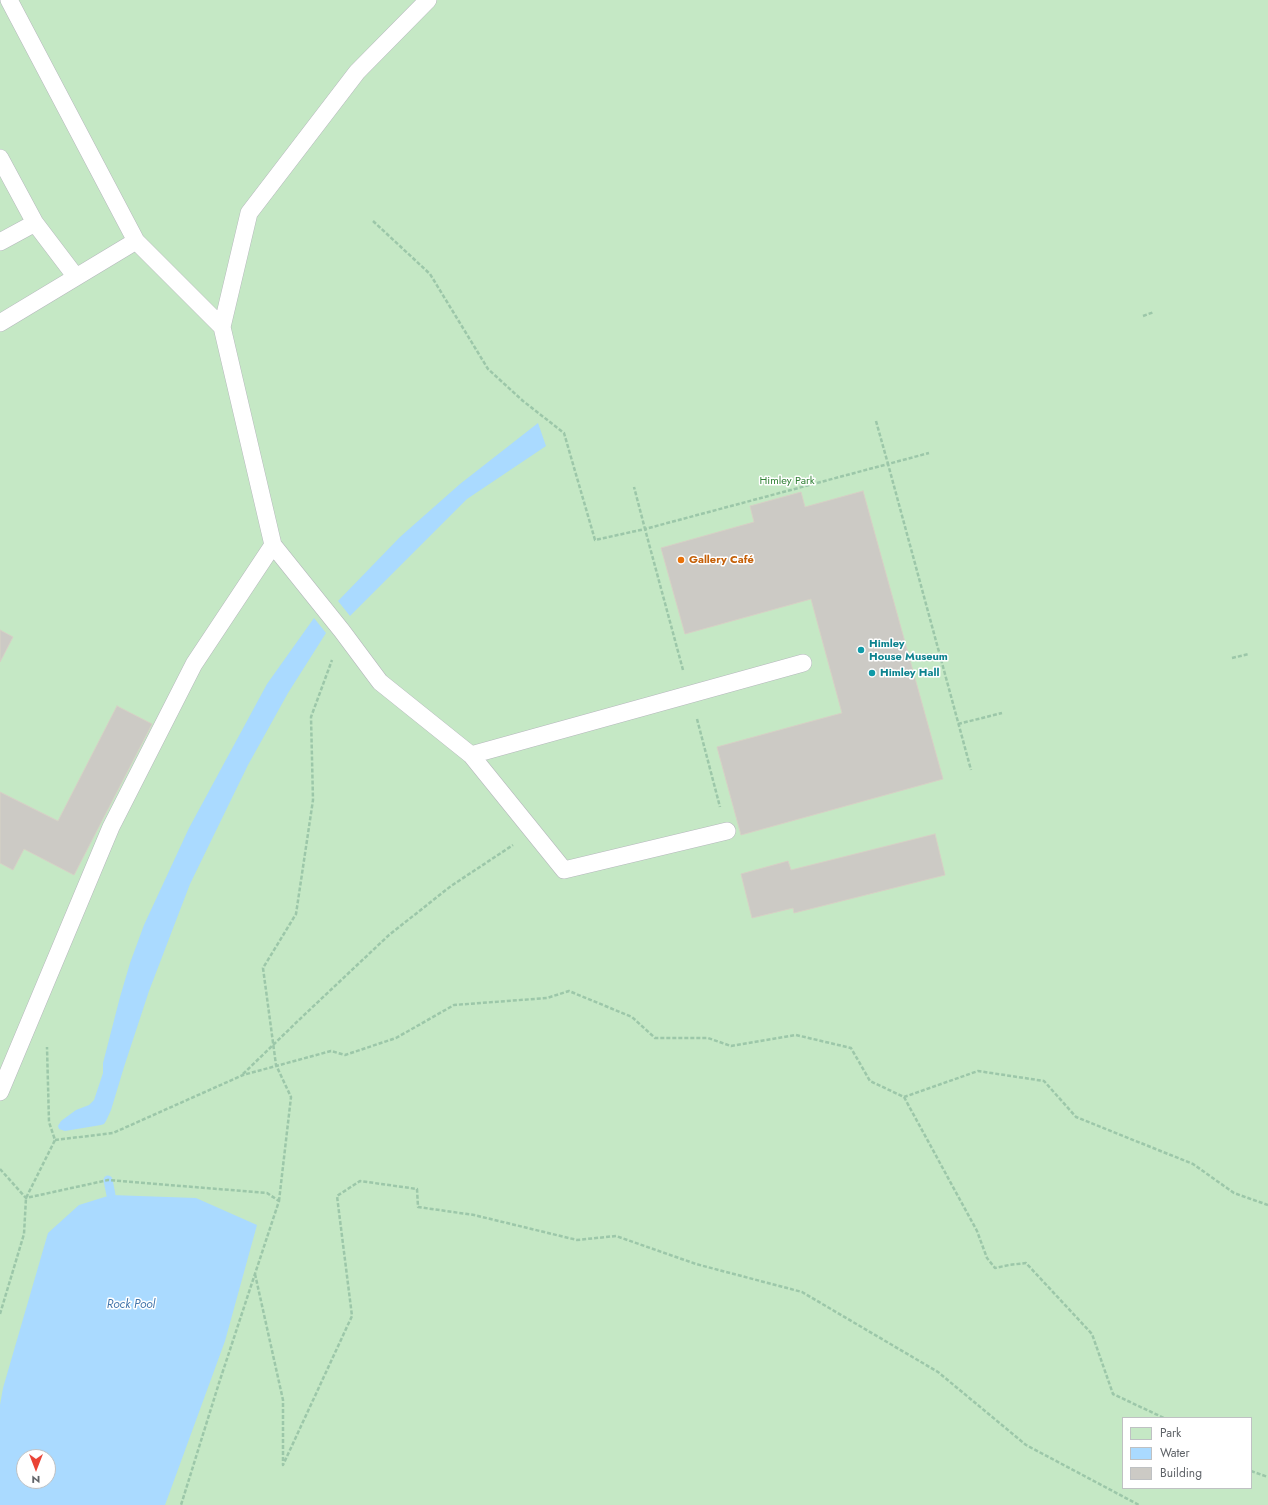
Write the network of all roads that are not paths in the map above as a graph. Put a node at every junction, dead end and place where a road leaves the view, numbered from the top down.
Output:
1 (10, 0) edge
2 (428, 0) edge
3 (0, 158) edge
4 (35, 223) junction
5 (136, 241) junction
6 (0, 242) edge
7 (76, 277) junction
8 (0, 323) edge
9 (222, 327) junction
10 (273, 545) junction
11 (803, 663) dead end
12 (471, 755) junction
13 (727, 830) road end
14 (0, 1092) edge

1 - 5 lane
2 - 9 lane
3 - 4 lane
4 - 6 lane
4 - 7 lane
5 - 7 lane
5 - 9 lane
7 - 8 lane
9 - 10 lane
10 - 12 lane
10 - 14 lane
11 - 12 lane
12 - 13 lane

